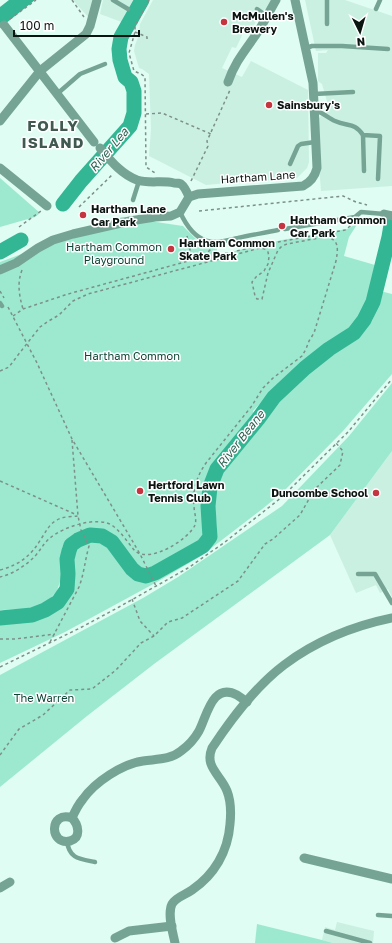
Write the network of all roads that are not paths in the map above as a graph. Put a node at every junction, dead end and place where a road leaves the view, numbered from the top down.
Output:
1 (97, 0) edge
2 (113, 0) edge
3 (276, 0) edge
4 (295, 0) edge
5 (327, 0) edge
6 (380, 0) edge
7 (128, 9) dead end
8 (257, 9) dead end
9 (376, 9) dead end
10 (267, 16) junction
11 (328, 24) dead end
12 (4, 25) road end
13 (306, 48) junction
14 (388, 49) dead end
15 (105, 64) dead end
16 (40, 71) junction
17 (230, 84) road end
18 (353, 92) dead end
19 (57, 94) junction
20 (314, 94) junction
21 (315, 110) junction
22 (0, 121) edge
23 (363, 135) junction
24 (315, 142) junction
25 (290, 164) dead end
26 (0, 168) edge
27 (364, 171) dead end
28 (378, 179) dead end
29 (138, 180) junction
30 (188, 194) junction
31 (133, 200) dead end
32 (47, 206) road end
33 (180, 212) junction
34 (388, 215) edge
35 (285, 229) dead end
36 (278, 230) dead end
37 (0, 270) edge
38 (358, 574) dead end
39 (392, 603) edge
40 (392, 618) edge
41 (247, 702) junction
42 (72, 818) junction
43 (67, 841) junction
44 (304, 858) dead end
45 (95, 862) dead end
46 (392, 879) edge
47 (10, 882) dead end
48 (0, 888) edge
49 (378, 915) dead end
50 (392, 916) edge
51 (172, 926) junction
52 (326, 931) dead end
53 (115, 938) dead end
54 (175, 943) edge
55 (370, 943) edge

1 - 16 street
2 - 7 lane
3 - 10 street
4 - 13 street, Hartham Lane
5 - 11 lane
6 - 9 lane
8 - 10 lane
10 - 17 street
12 - 16 street
13 - 14 lane
13 - 20 street, Hartham Lane
15 - 19 lane
16 - 19 street
16 - 22 street
18 - 20 lane
19 - 29 street
20 - 21 street, Hartham Lane
21 - 23 lane
21 - 24 street, Hartham Lane
23 - 27 lane
23 - 28 lane
24 - 25 lane
24 - 30 street, Hartham Lane
26 - 32 street
29 - 30 street
29 - 31 lane
30 - 33 street
33 - 36 lane
33 - 37 street
34 - 35 lane
38 - 39 lane
40 - 41 street
41 - 42 street
41 - 51 street
42 - 43 street
42 - 43 street
43 - 45 lane
44 - 46 street
47 - 48 street
49 - 50 lane
51 - 53 street
51 - 54 street
52 - 55 lane

